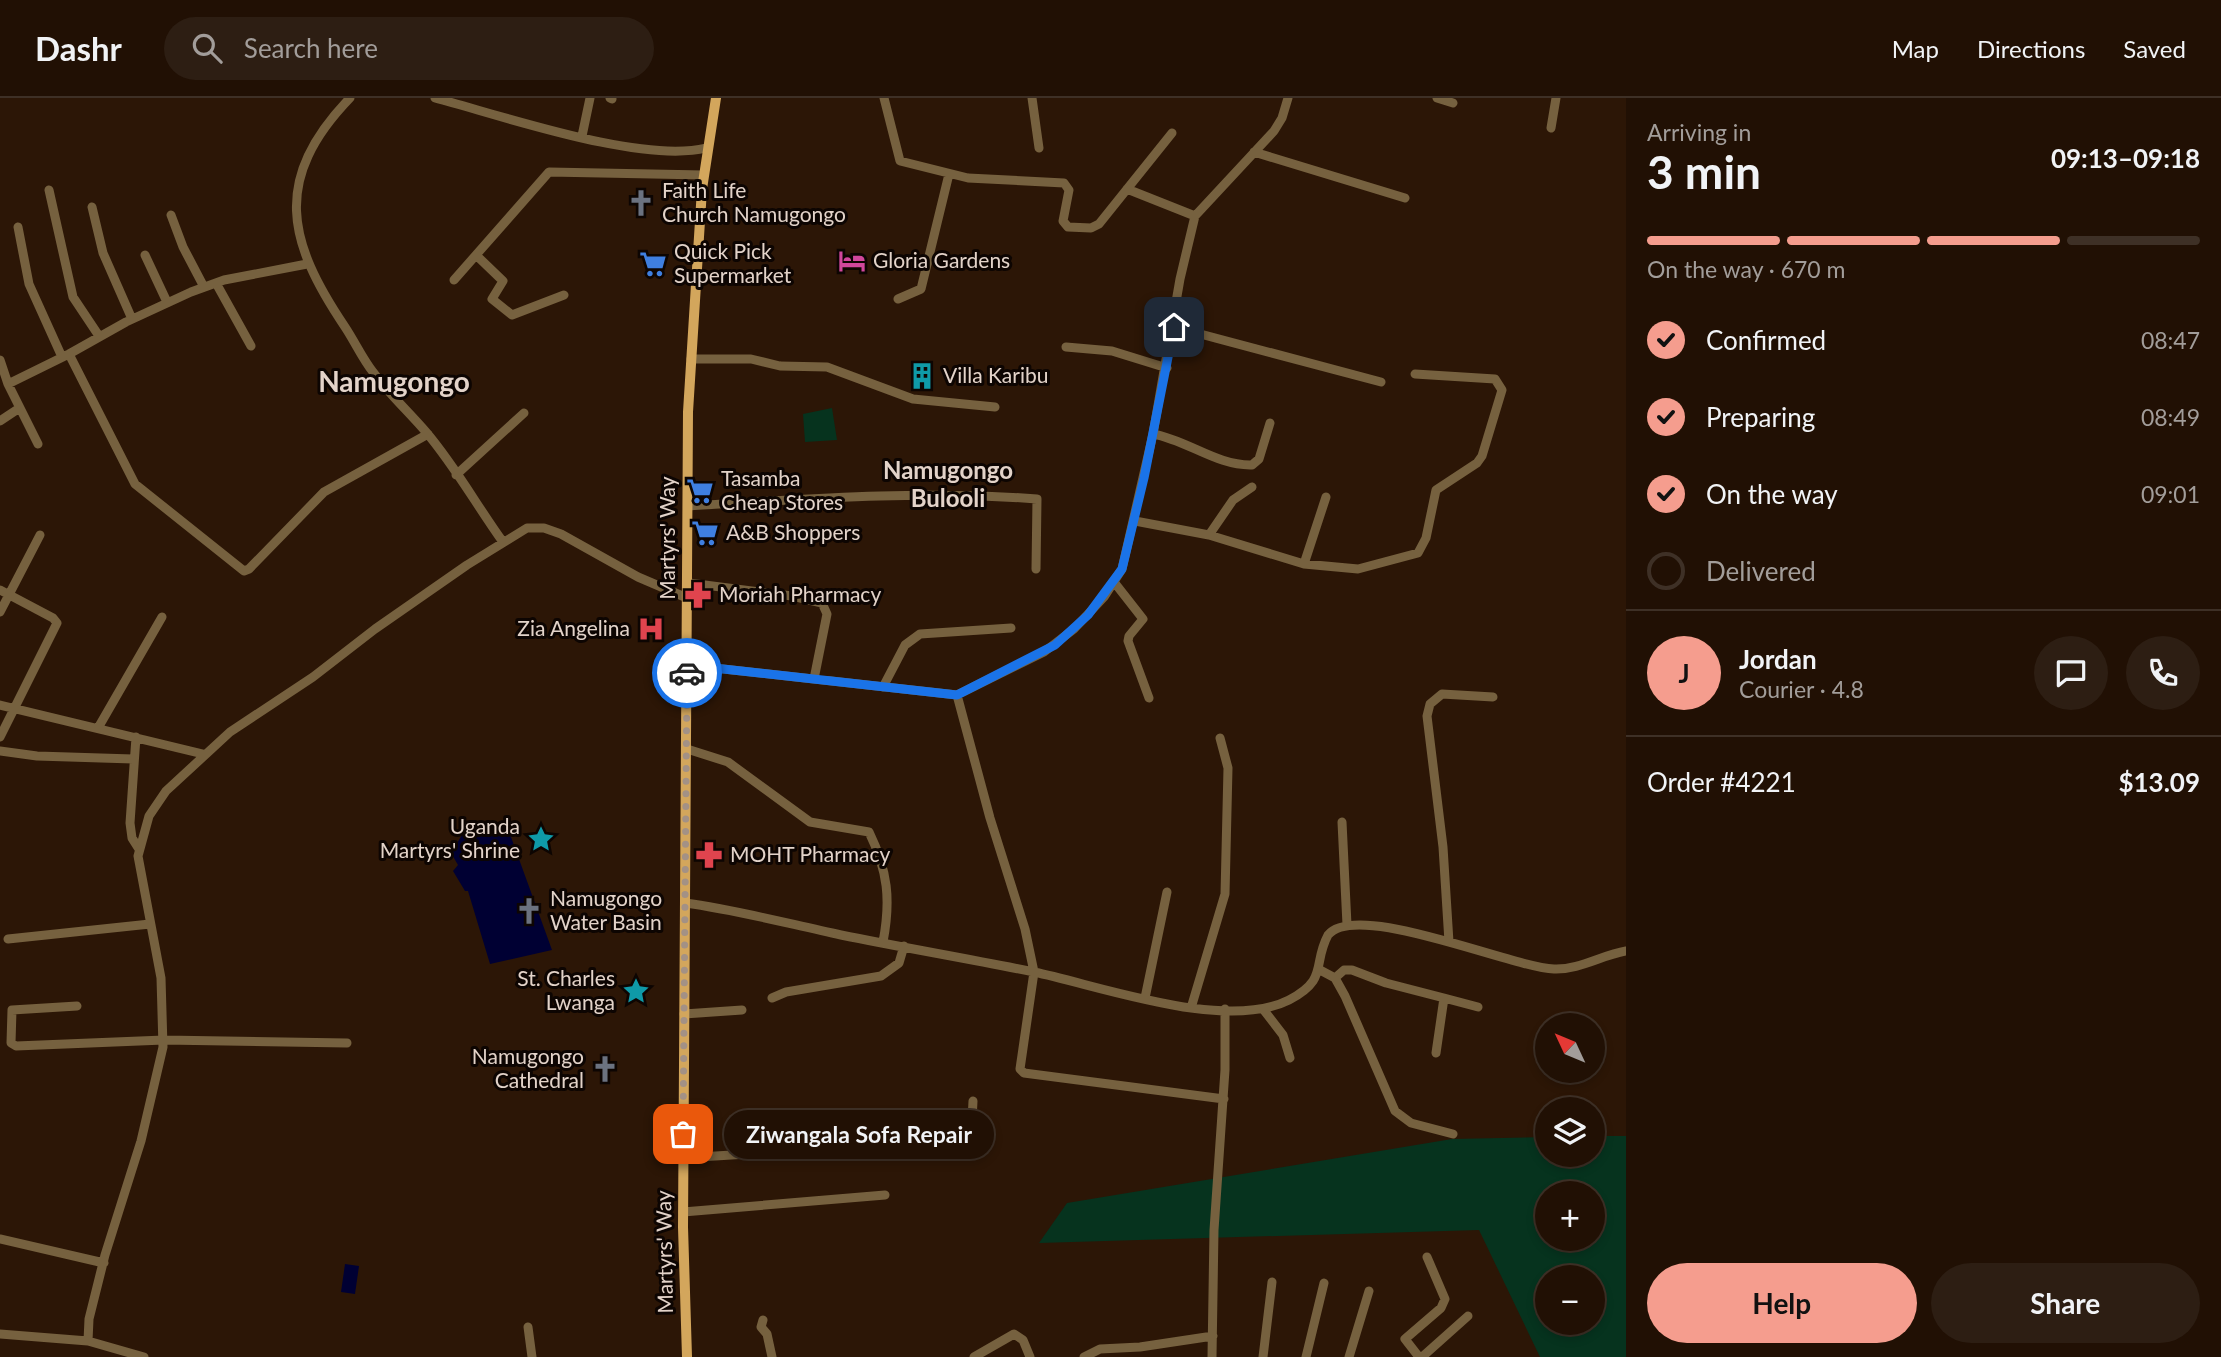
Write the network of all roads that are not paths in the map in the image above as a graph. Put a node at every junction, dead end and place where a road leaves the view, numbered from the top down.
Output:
1 (350, 98) edge
2 (435, 98) edge
3 (590, 98) edge
4 (716, 98) edge
5 (884, 98) edge
6 (1032, 98) edge
7 (1288, 98) edge
8 (1437, 98) edge
9 (1556, 98) edge
10 (1453, 103) dead end
11 (1551, 128) dead end
12 (1172, 133) dead end
13 (582, 136) junction
14 (706, 148) junction
15 (1039, 148) dead end
16 (1254, 152) junction
17 (949, 174) junction
18 (704, 175) junction
19 (1127, 189) junction
20 (48, 190) dead end
21 (1405, 198) dead end
22 (92, 207) dead end
23 (171, 215) dead end
24 (1195, 216) junction
25 (18, 227) dead end
26 (145, 255) dead end
27 (476, 255) junction
28 (307, 264) junction
29 (454, 280) dead end
30 (216, 283) junction
31 (204, 287) junction
32 (564, 295) dead end
33 (898, 299) dead end
34 (167, 302) junction
35 (132, 318) junction
36 (1174, 327) junction
37 (99, 336) junction
38 (251, 346) dead end
39 (1066, 347) dead end
40 (66, 356) junction
41 (691, 359) junction
42 (0, 360) edge
43 (1167, 368) junction
44 (1415, 374) dead end
45 (1381, 382) dead end
46 (8, 383) junction
47 (995, 407) dead end
48 (18, 409) junction
49 (524, 413) dead end
50 (0, 421) edge
51 (1270, 423) dead end
52 (428, 434) junction
53 (1153, 435) junction
54 (38, 444) dead end
55 (456, 475) junction
56 (1252, 487) dead end
57 (1326, 497) dead end
58 (688, 506) junction
59 (1135, 521) junction
60 (40, 535) dead end
61 (1209, 535) junction
62 (502, 542) junction
63 (1304, 564) junction
64 (1036, 569) dead end
65 (1114, 582) junction
66 (689, 583) junction
67 (5, 592) edge
68 (687, 598) junction
69 (0, 612) edge
70 (162, 617) dead end
71 (1012, 628) dead end
72 (687, 665) junction
73 (814, 679) junction
74 (883, 687) junction
75 (957, 695) junction
76 (1493, 697) dead end
77 (1149, 698) dead end
78 (0, 705) edge
79 (13, 709) junction
80 (98, 728) junction
81 (0, 737) edge
82 (136, 737) junction
83 (1220, 737) dead end
84 (687, 749) junction
85 (0, 751) edge
86 (203, 754) junction
87 (133, 759) junction
88 (1342, 822) dead end
89 (139, 849) junction
90 (1167, 892) dead end
91 (685, 904) junction
92 (150, 924) junction
93 (1347, 925) junction
94 (8, 939) dead end
95 (883, 942) junction
96 (1448, 942) junction
97 (904, 946) junction
98 (1626, 951) edge
99 (1320, 970) junction
100 (1034, 972) junction
101 (1335, 978) junction
102 (772, 998) dead end
103 (1145, 998) junction
104 (1444, 998) junction
105 (77, 1006) dead end
106 (1191, 1007) junction
107 (1478, 1007) dead end
108 (1224, 1009) junction
109 (1263, 1009) junction
110 (742, 1010) dead end
111 (684, 1014) junction
112 (164, 1040) junction
113 (347, 1043) dead end
114 (1436, 1053) dead end
115 (1290, 1058) dead end
116 (1224, 1099) junction
117 (973, 1101) dead end
118 (1453, 1134) dead end
119 (683, 1158) junction
120 (885, 1195) dead end
121 (683, 1212) junction
122 (0, 1239) edge
123 (1427, 1257) dead end
124 (104, 1262) junction
125 (1272, 1282) dead end
126 (1324, 1283) dead end
127 (1369, 1291) dead end
128 (1468, 1316) dead end
129 (763, 1320) dead end
130 (528, 1326) dead end
131 (0, 1334) edge
132 (1213, 1336) junction
133 (88, 1341) junction
134 (144, 1357) edge
135 (532, 1357) edge
136 (687, 1357) edge
137 (772, 1357) edge
138 (974, 1357) edge
139 (1030, 1357) edge
140 (1084, 1357) edge
141 (1212, 1357) edge
142 (1264, 1357) edge
143 (1306, 1357) edge
144 (1349, 1357) edge
145 (1421, 1357) edge

1 - 28 street
2 - 13 street
3 - 13 street
4 - 14 main road, Martyrs' Way
5 - 17 street
6 - 15 street
7 - 16 street
8 - 10 street
9 - 11 street
12 - 19 street
13 - 14 street
14 - 18 main road, Martyrs' Way
16 - 21 street
16 - 24 street
17 - 19 street
17 - 33 street
18 - 27 street
18 - 41 main road, Martyrs' Way
19 - 24 street
20 - 37 street
22 - 35 street
23 - 31 street
24 - 36 street
25 - 40 street
26 - 34 street
27 - 29 street
27 - 32 street
28 - 30 street
28 - 52 street
30 - 31 street
30 - 38 street
31 - 34 street
34 - 35 street
35 - 37 street
36 - 43 street
36 - 45 street
37 - 40 street
39 - 43 street
40 - 46 street
40 - 52 street
41 - 47 street
41 - 58 main road, Martyrs' Way
42 - 46 street
43 - 53 street
44 - 63 street
46 - 48 street
48 - 50 street
48 - 54 street
49 - 55 street
51 - 53 street
52 - 55 street
53 - 59 street
55 - 62 street
56 - 61 street
57 - 63 street
58 - 64 street
58 - 66 main road, Martyrs' Way
59 - 61 street
59 - 65 street
60 - 67 street
61 - 63 street
62 - 68 street
62 - 86 street
65 - 75 street
65 - 77 street
66 - 68 main road, Martyrs' Way
66 - 73 street
67 - 69 street
67 - 79 street
68 - 72 main road, Martyrs' Way
70 - 80 street
71 - 74 street
72 - 73 street
72 - 84 main road, Martyrs' Way
73 - 74 street
74 - 75 street
75 - 100 street
76 - 96 street
78 - 79 street
79 - 80 street
79 - 81 street
80 - 82 street
82 - 86 street
82 - 87 street
83 - 106 street
84 - 91 main road, Martyrs' Way
84 - 95 street
85 - 87 street
86 - 89 street
87 - 89 street
88 - 93 street
89 - 92 street
90 - 103 street
91 - 95 street
91 - 111 main road, Martyrs' Way
92 - 94 street
92 - 112 street
93 - 96 street
93 - 99 street
95 - 97 street
96 - 98 street
97 - 100 street
97 - 102 street
99 - 101 street
99 - 109 street
100 - 103 street
100 - 116 street
101 - 104 street
101 - 118 street
103 - 106 street
104 - 107 street
104 - 114 street
105 - 112 street
106 - 108 street
108 - 109 street
108 - 116 street
109 - 115 street
110 - 111 street
111 - 119 main road, Martyrs' Way
112 - 113 street
112 - 124 street
116 - 132 street
117 - 119 street
119 - 121 main road, Martyrs' Way
120 - 121 street
121 - 136 main road, Martyrs' Way
122 - 124 street
123 - 145 street
124 - 133 street
125 - 142 street
126 - 143 street
127 - 144 street
128 - 145 street
129 - 137 street
130 - 135 street
131 - 133 street
132 - 140 street
132 - 141 street
133 - 134 street
138 - 139 street

